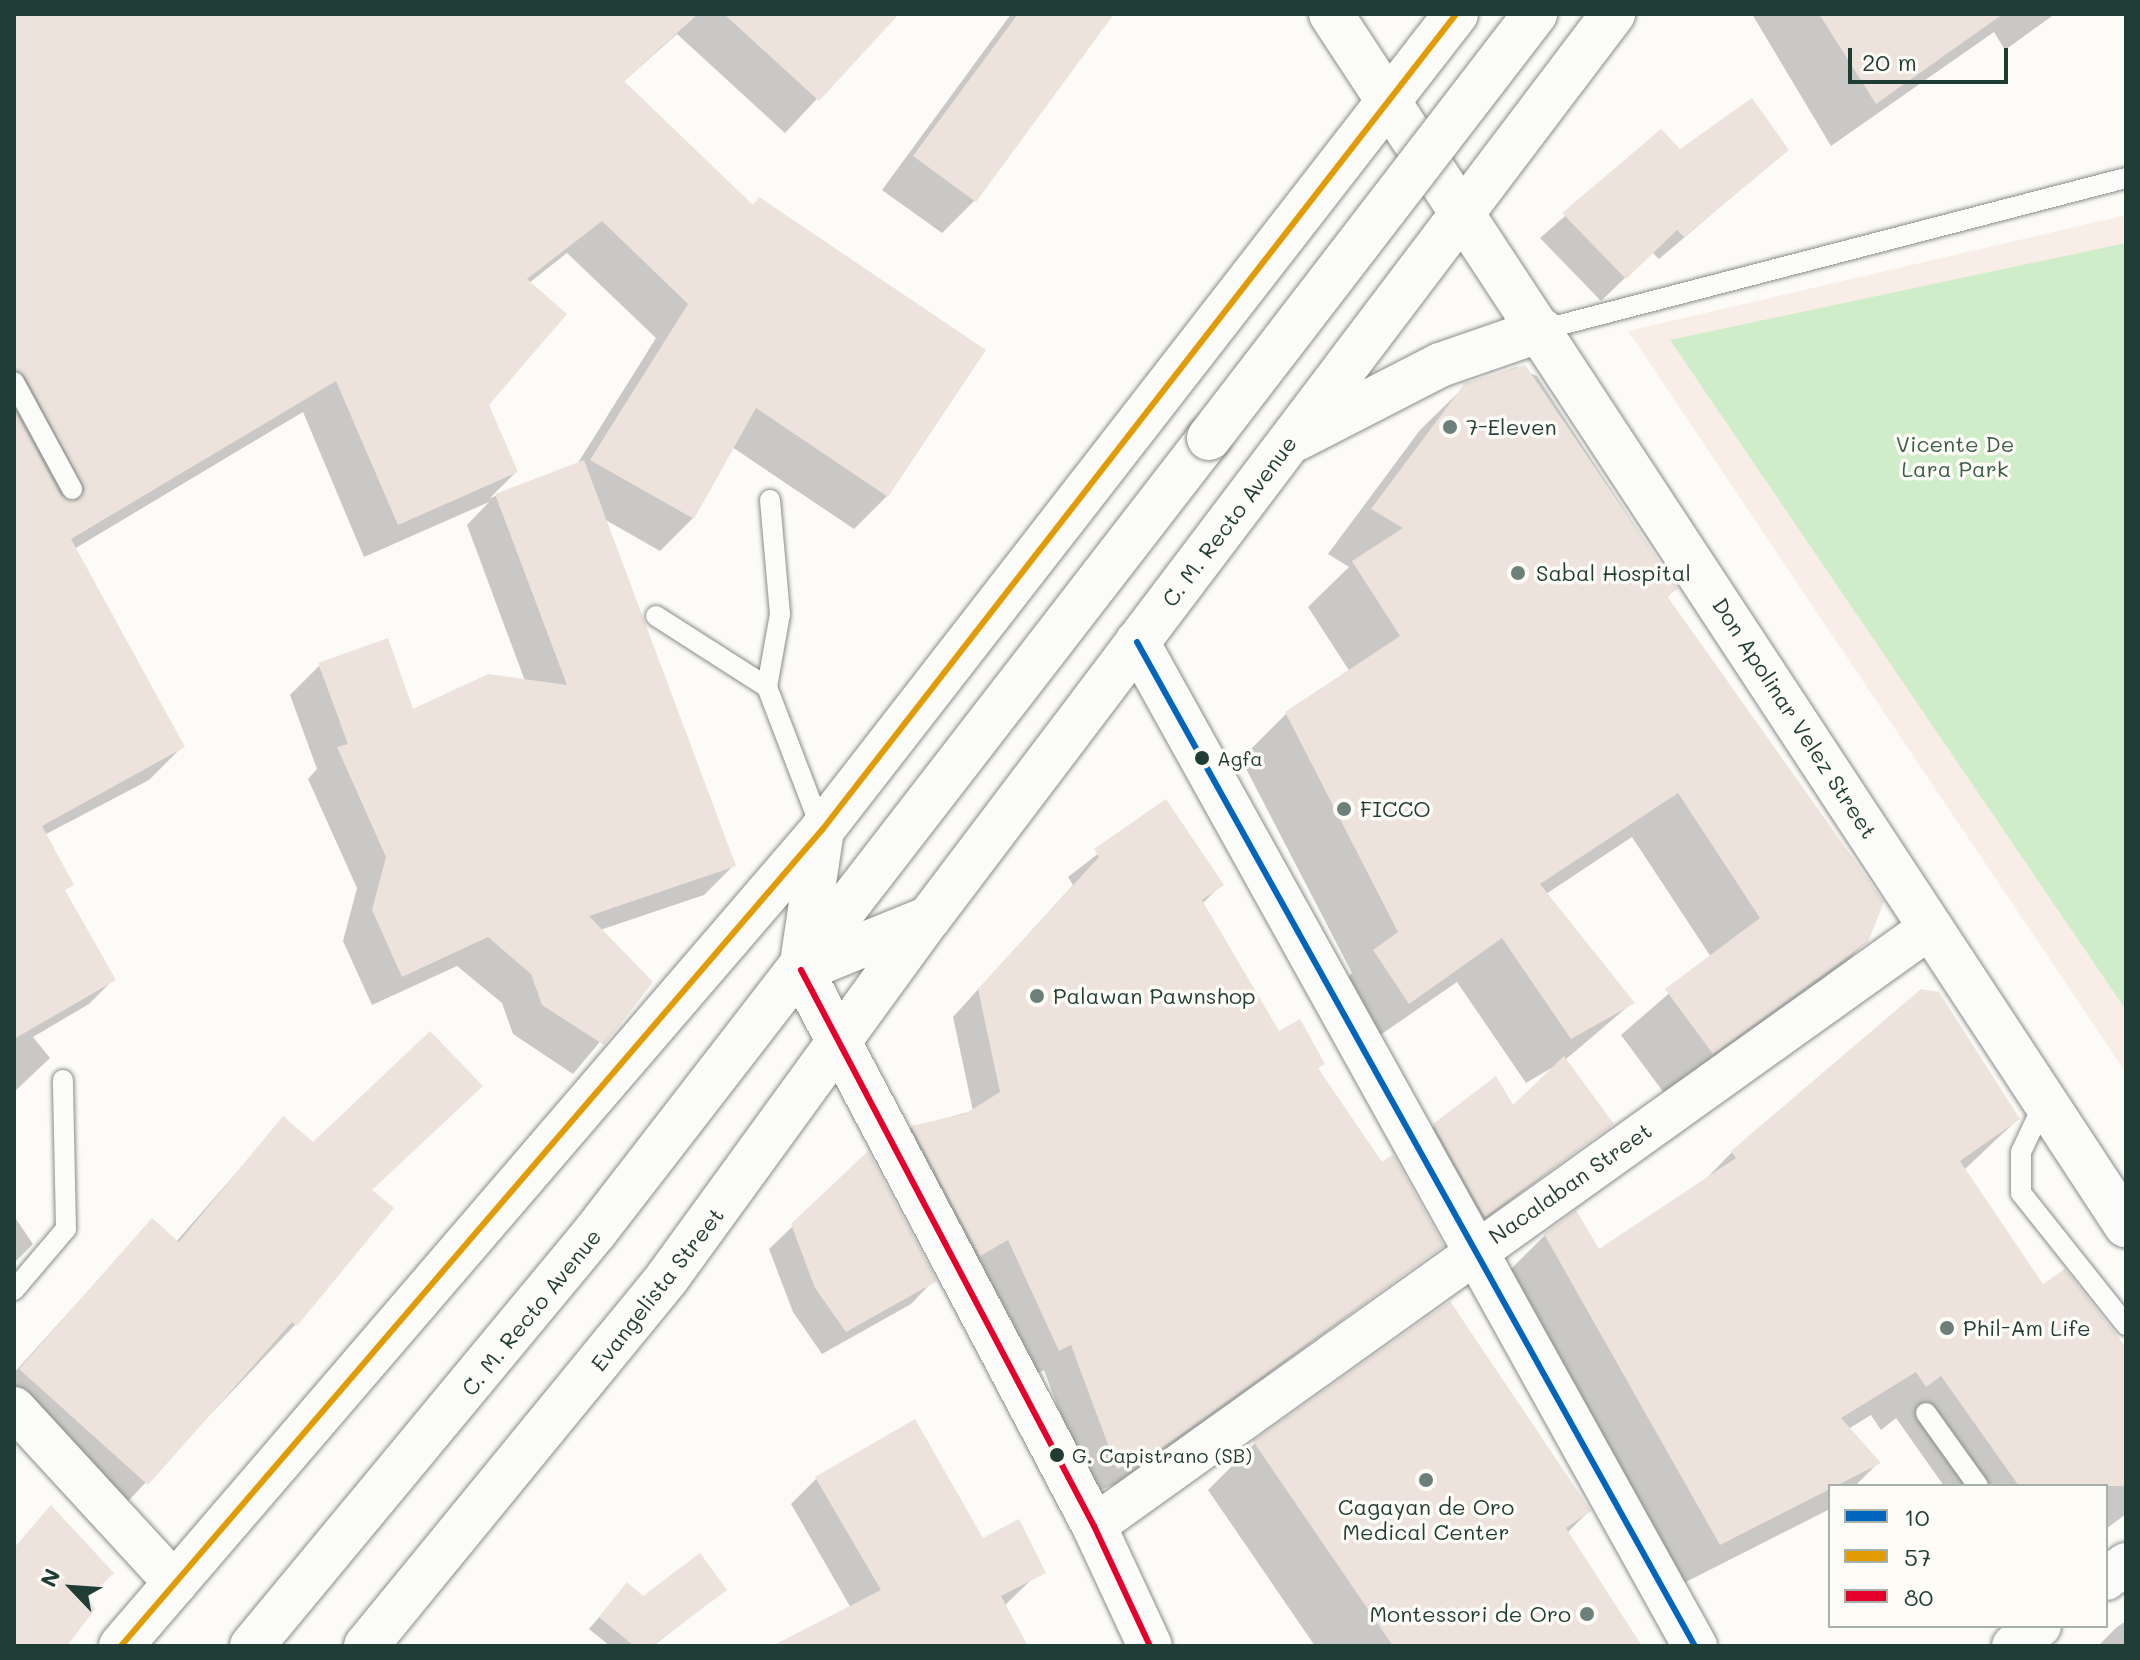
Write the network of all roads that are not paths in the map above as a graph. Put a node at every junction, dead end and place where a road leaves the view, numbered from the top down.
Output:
1 (1331, 14) edge
2 (1456, 14) edge
3 (1535, 14) edge
4 (1613, 14) edge
5 (1389, 100) junction
6 (2126, 178) edge
7 (1463, 212) junction
8 (1541, 330) junction
9 (14, 382) edge
10 (1287, 443) junction
11 (72, 489) dead end
12 (770, 500) dead end
13 (656, 616) dead end
14 (1137, 642) junction
15 (767, 687) junction
16 (822, 830) junction
17 (929, 918) junction
18 (1931, 927) junction
19 (801, 970) junction
20 (842, 1045) junction
21 (63, 1080) dead end
22 (2045, 1101) junction
23 (2126, 1225) edge
24 (1476, 1251) junction
25 (14, 1290) edge
26 (2126, 1325) edge
27 (14, 1408) edge
28 (1926, 1413) dead end
29 (1977, 1484) edge
30 (1094, 1526) junction
31 (2126, 1564) edge
32 (2108, 1578) edge
33 (176, 1584) junction
34 (2037, 1628) edge
35 (121, 1646) edge
36 (252, 1646) edge
37 (366, 1646) edge
38 (1150, 1646) edge
39 (1695, 1646) edge
40 (2013, 1646) edge

1 - 5 main road, Don Apolinar Velez Street
2 - 5 main road, C. M. Recto Avenue
3 - 19 main road, C. M. Recto Avenue, bridge
4 - 7 main road, C. M. Recto Avenue
5 - 7 main road, Don Apolinar Velez Street
5 - 16 main road, C. M. Recto Avenue
6 - 8 lane
7 - 8 main road, Don Apolinar Velez Street
7 - 10 main road, C. M. Recto Avenue
8 - 10 main road
8 - 18 main road, Don Apolinar Velez Street
9 - 11 lane
10 - 14 main road, C. M. Recto Avenue
12 - 15 lane
13 - 15 lane
14 - 17 main road, C. M. Recto Avenue
14 - 24 main road
15 - 16 lane
16 - 19 main road, C. M. Recto Avenue
16 - 33 main road
17 - 19 main road, C. M. Recto Avenue
17 - 20 main road, Evangelista Street
18 - 22 main road, Don Apolinar Velez Street
18 - 24 street, Nacalaban Street
19 - 20 main road
19 - 36 main road, C. M. Recto Avenue
20 - 30 main road
20 - 37 main road, Evangelista Street
21 - 25 lane
22 - 23 main road, Don Apolinar Velez Street
22 - 26 lane
24 - 30 street, Nacalaban Street
24 - 39 main road
27 - 33 street
28 - 29 lane
30 - 38 main road
31 - 32 street
33 - 35 main road
34 - 40 street

